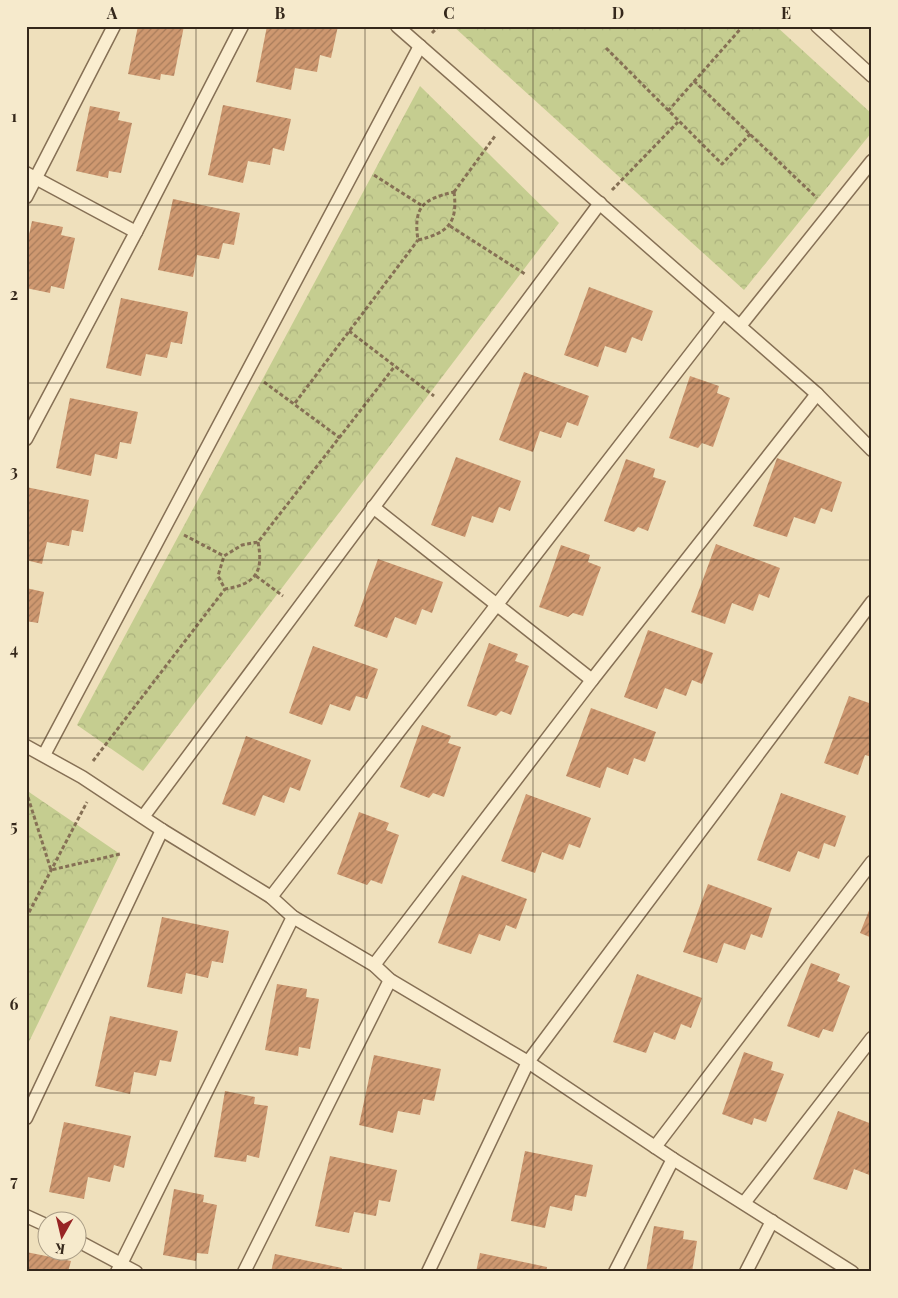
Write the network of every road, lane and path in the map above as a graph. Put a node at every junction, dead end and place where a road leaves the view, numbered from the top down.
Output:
1 (114, 26) edge
2 (242, 26) edge
3 (397, 26) edge
4 (743, 26) edge
5 (817, 26) edge
6 (420, 46) junction
7 (606, 48) dead end
8 (872, 76) edge
9 (694, 81) junction
10 (668, 111) junction
11 (506, 121) junction
12 (678, 122) junction
13 (751, 133) junction
14 (872, 161) edge
15 (356, 164) junction
16 (31, 176) edge
17 (454, 192) junction
18 (26, 197) edge
19 (600, 204) junction
20 (421, 205) junction
21 (832, 212) junction
22 (450, 226) junction
23 (136, 232) junction
24 (418, 240) junction
25 (540, 283) junction
26 (723, 312) junction
27 (740, 326) junction
28 (349, 331) junction
29 (395, 366) junction
30 (247, 370) junction
31 (817, 394) junction
32 (295, 403) junction
33 (448, 407) junction
34 (340, 438) junction
35 (26, 439) edge
36 (872, 450) edge
37 (373, 507) junction
38 (166, 525) junction
39 (258, 542) junction
40 (224, 556) junction
41 (256, 576) junction
42 (225, 589) junction
43 (872, 602) edge
44 (498, 604) junction
45 (298, 607) junction
46 (592, 680) junction
47 (26, 746) edge
48 (44, 755) junction
49 (82, 776) junction
50 (95, 786) junction
51 (26, 791) edge
52 (143, 817) junction
53 (162, 830) junction
54 (120, 854) dead end
55 (872, 862) edge
56 (51, 870) junction
57 (271, 897) junction
58 (293, 917) junction
59 (26, 918) edge
60 (374, 965) junction
61 (390, 980) junction
62 (872, 1038) edge
63 (528, 1062) junction
64 (26, 1118) edge
65 (655, 1147) junction
66 (673, 1159) junction
67 (744, 1203) junction
68 (26, 1216) edge
69 (38, 1221) edge
70 (772, 1221) junction
71 (88, 1247) edge
72 (119, 1267) edge
73 (136, 1272) edge
74 (244, 1272) edge
75 (428, 1272) edge
76 (615, 1272) edge
77 (746, 1272) edge
78 (852, 1272) edge

1 - 16 lane
2 - 23 lane
3 - 6 lane
4 - 9 path
5 - 8 lane
6 - 11 lane
6 - 15 lane
7 - 10 path
9 - 10 path
9 - 13 path
10 - 12 path
11 - 17 path
11 - 19 lane
12 - 13 path
12 - 19 path
13 - 21 path
14 - 21 lane
15 - 20 path
15 - 30 lane
16 - 18 lane
16 - 23 lane
17 - 20 path
17 - 22 path
19 - 25 lane
19 - 26 lane
20 - 24 path
21 - 27 lane
22 - 24 path
22 - 25 path
23 - 35 lane
24 - 28 path
25 - 33 lane
26 - 27 lane
26 - 44 lane
27 - 31 lane
28 - 29 path
28 - 32 path
29 - 33 path
29 - 34 path
30 - 32 path
30 - 38 lane
31 - 36 lane
31 - 46 lane
32 - 34 path
33 - 37 lane
34 - 39 path
37 - 44 lane
37 - 45 lane
38 - 40 path
38 - 48 lane
39 - 40 path
39 - 41 path
40 - 42 path
41 - 42 path
41 - 45 path
42 - 49 path
43 - 63 lane
44 - 46 lane
44 - 57 lane
45 - 52 lane
46 - 60 lane
47 - 48 lane
48 - 49 lane
49 - 50 lane
50 - 52 lane
50 - 56 path
51 - 56 path
52 - 53 lane
53 - 57 lane
53 - 64 lane
54 - 56 path
55 - 65 lane
56 - 59 path
57 - 58 lane
58 - 60 lane
58 - 72 lane
60 - 61 lane
61 - 63 lane
61 - 74 lane
62 - 67 lane
63 - 65 lane
63 - 75 lane
65 - 66 lane
66 - 67 lane
66 - 76 lane
67 - 70 lane
68 - 69 lane
70 - 77 lane
70 - 78 lane
71 - 72 lane
72 - 73 lane

